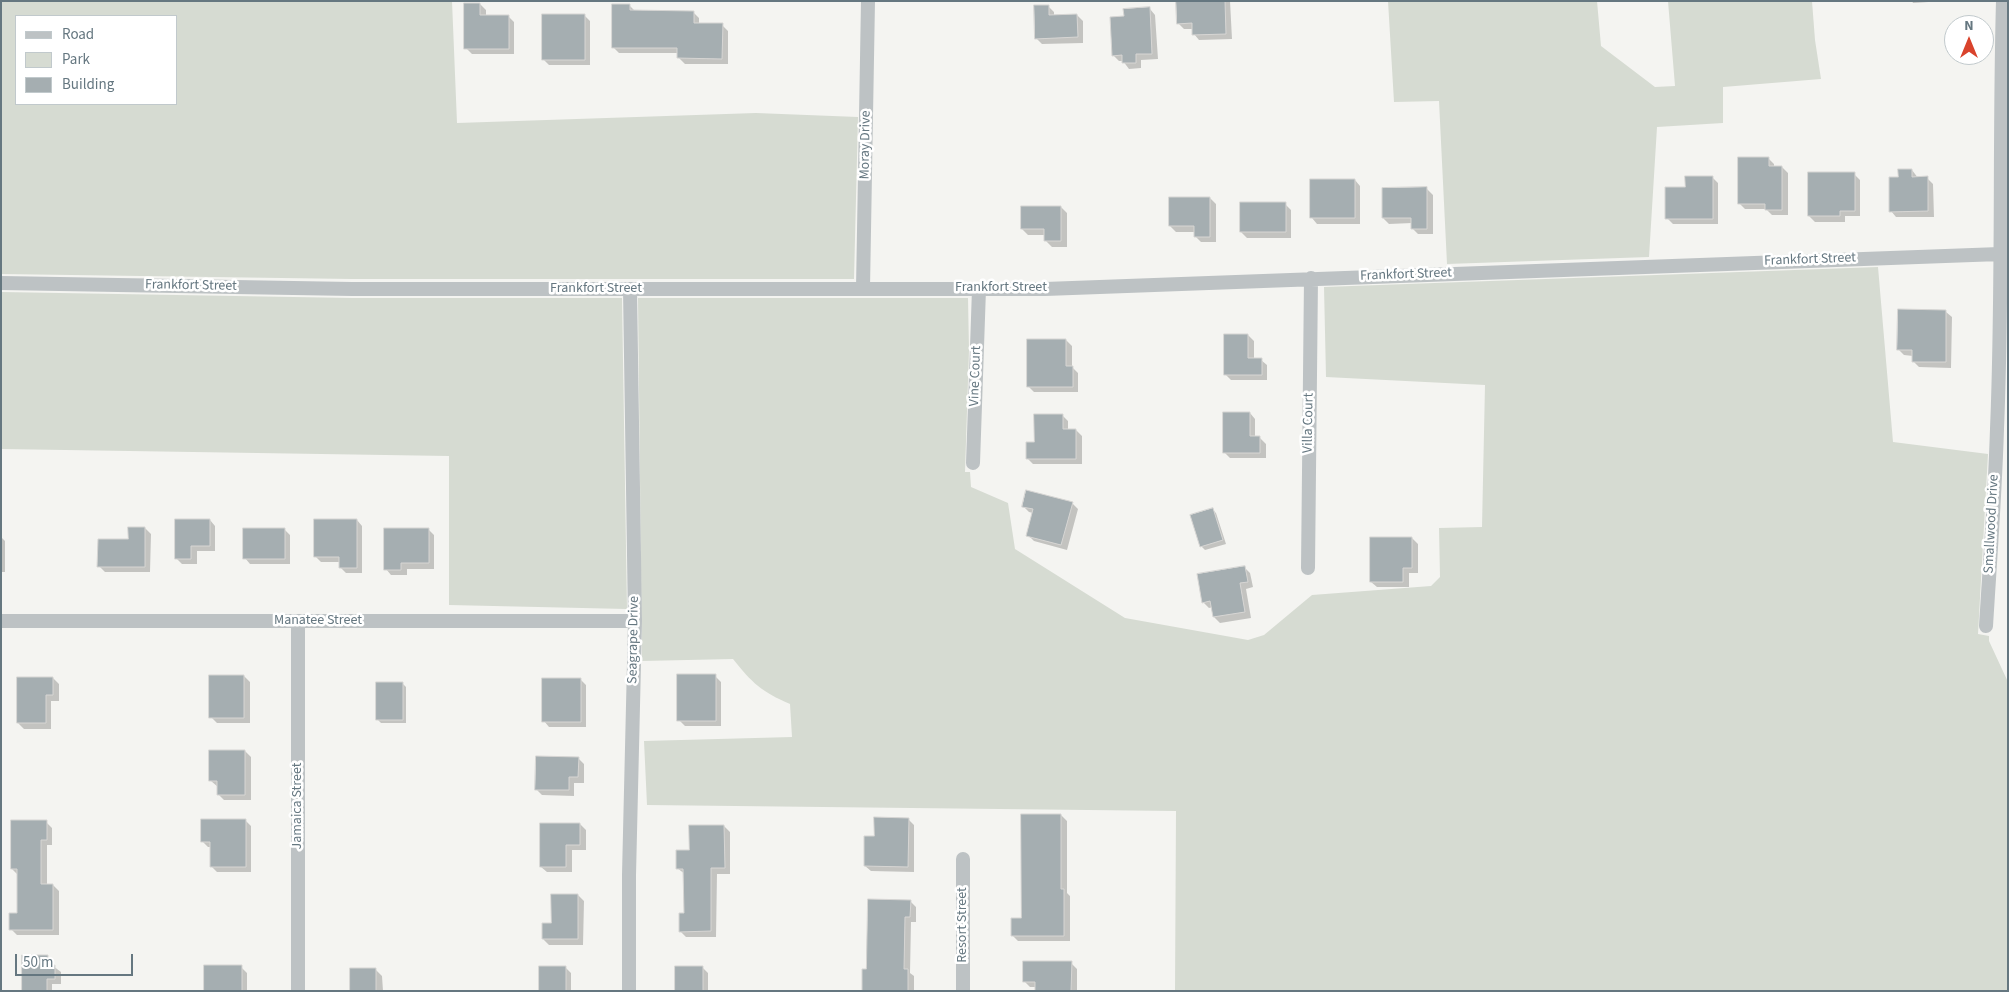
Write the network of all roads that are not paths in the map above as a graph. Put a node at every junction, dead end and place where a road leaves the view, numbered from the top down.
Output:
1 (868, 1) edge
2 (2003, 1) edge
3 (2000, 254) junction
4 (1310, 278) junction
5 (1, 283) edge
6 (863, 288) junction
7 (978, 288) junction
8 (630, 289) junction
9 (973, 463) dead end
10 (1308, 568) dead end
11 (1, 621) edge
12 (298, 621) junction
13 (635, 622) junction
14 (1986, 626) dead end
15 (963, 858) dead end
16 (298, 991) edge
17 (629, 991) edge
18 (963, 991) edge

1 - 6 street, Moray Drive
2 - 3 street, Smallwood Drive
3 - 4 street, Frankfort Street
3 - 14 street, Smallwood Drive
4 - 7 street, Frankfort Street
4 - 10 street, Villa Court
5 - 8 street, Frankfort Street
6 - 7 street, Frankfort Street
6 - 8 street, Frankfort Street
7 - 9 street, Vine Court
8 - 13 street, Seagrape Drive
11 - 12 street, Manatee Street
12 - 13 street, Manatee Street
12 - 16 street, Jamaica Street
13 - 17 street, Seagrape Drive
15 - 18 street, Resort Street

